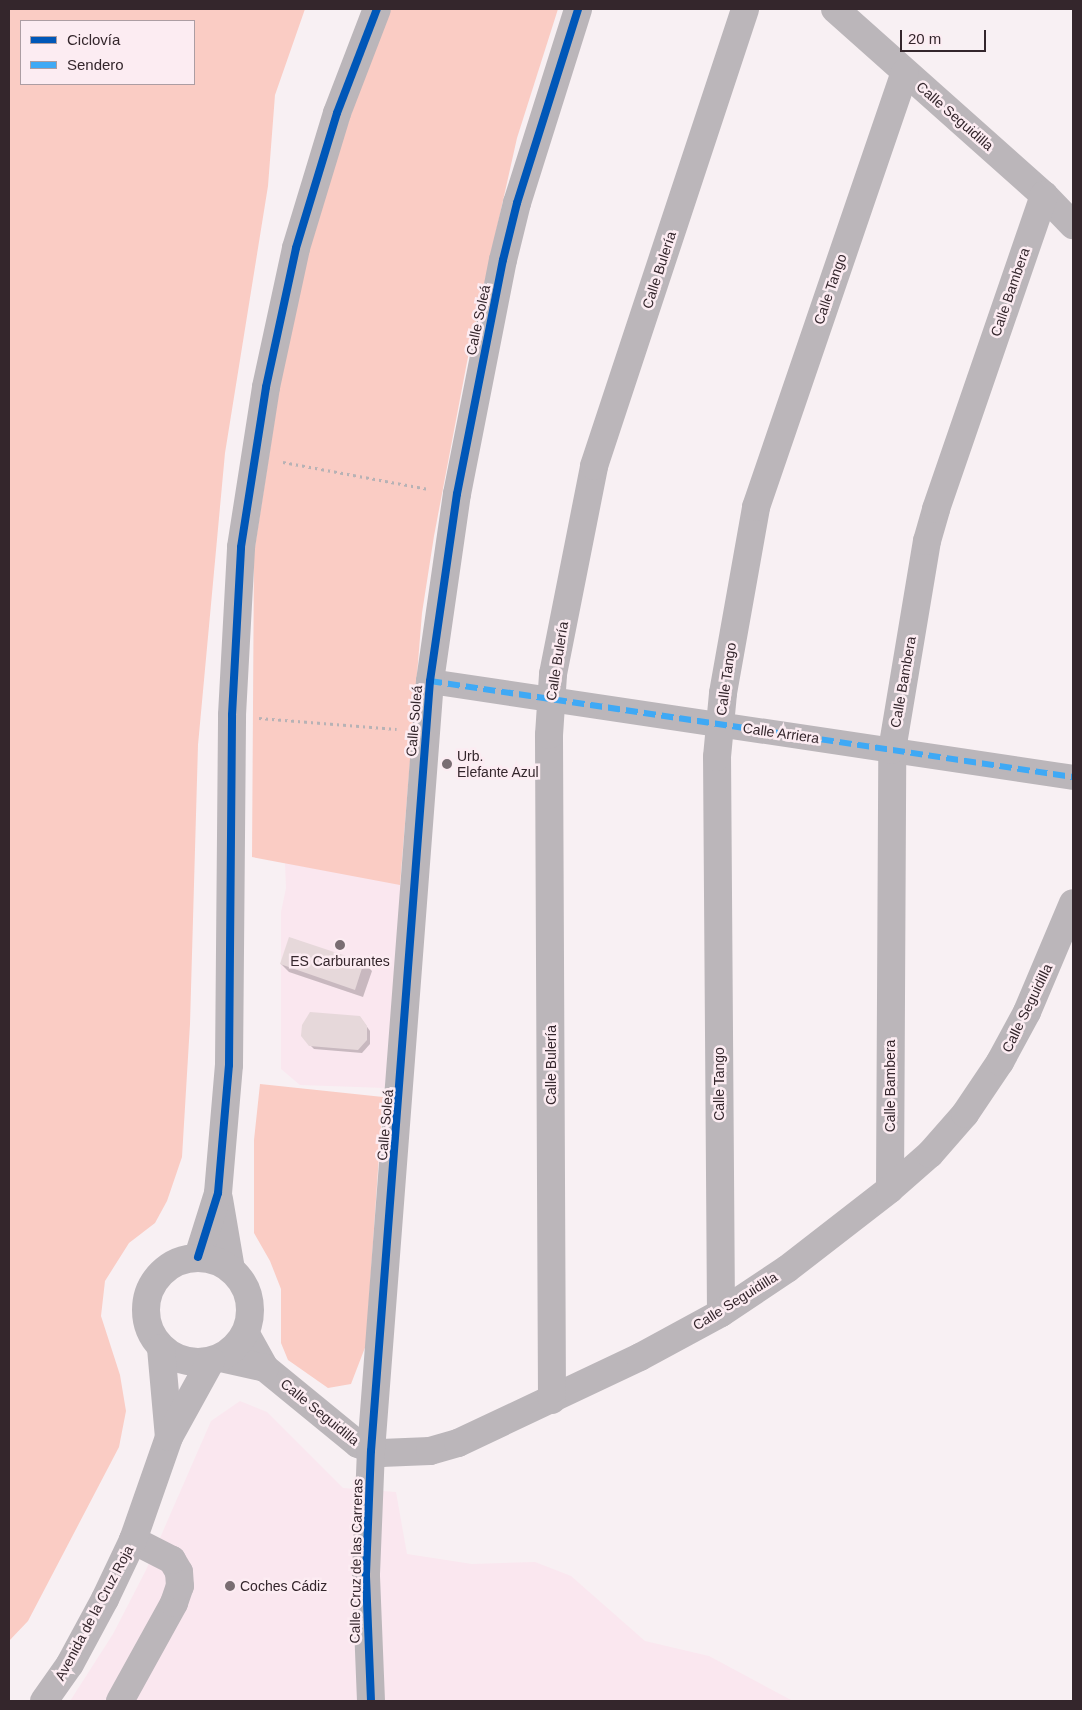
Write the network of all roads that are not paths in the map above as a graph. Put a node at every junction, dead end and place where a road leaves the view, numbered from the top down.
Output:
1 (377, 9) edge
2 (578, 9) edge
3 (745, 9) edge
4 (835, 9) edge
5 (905, 72) junction
6 (1044, 194) junction
7 (1073, 225) edge
8 (430, 681) junction
9 (550, 699) junction
10 (719, 724) junction
11 (892, 750) junction
12 (1073, 776) edge
13 (1073, 903) edge
14 (890, 1189) junction
15 (218, 1193) junction
16 (198, 1257) junction
17 (231, 1269) junction
18 (721, 1313) junction
19 (246, 1334) junction
20 (162, 1348) junction
21 (216, 1360) junction
22 (265, 1368) junction
23 (552, 1400) junction
24 (169, 1437) junction
25 (371, 1451) junction
26 (133, 1540) junction
27 (44, 1701) edge
28 (120, 1701) edge
29 (371, 1701) edge

1 - 15 street
2 - 8 street, Calle Soleá
3 - 9 street, Calle Bulería
4 - 5 street, Calle Seguidilla
5 - 6 street, Calle Seguidilla
5 - 10 street, Calle Tango
6 - 7 street, Calle Seguidilla
6 - 11 street, Calle Bambera
8 - 9 street, Calle Arriera
8 - 25 street, Calle Soleá
9 - 10 street, Calle Arriera
9 - 23 street, Calle Bulería
10 - 11 street, Calle Arriera
10 - 18 street, Calle Tango
11 - 12 street, Calle Arriera
11 - 14 street, Calle Bambera
13 - 14 street, Calle Seguidilla
14 - 18 street, Calle Seguidilla
15 - 16 street
15 - 17 street
16 - 17 street
16 - 20 street
17 - 19 street
18 - 23 street, Calle Seguidilla
19 - 21 street
19 - 22 street
20 - 21 street
20 - 24 street, Avenida de la Cruz Roja
21 - 22 street
21 - 24 street, Avenida de la Cruz Roja
22 - 25 street, Calle Seguidilla
23 - 25 street, Calle Seguidilla
24 - 26 street, Avenida de la Cruz Roja
25 - 29 street, Calle Cruz de las Carreras
26 - 27 street, Avenida de la Cruz Roja
26 - 28 street

